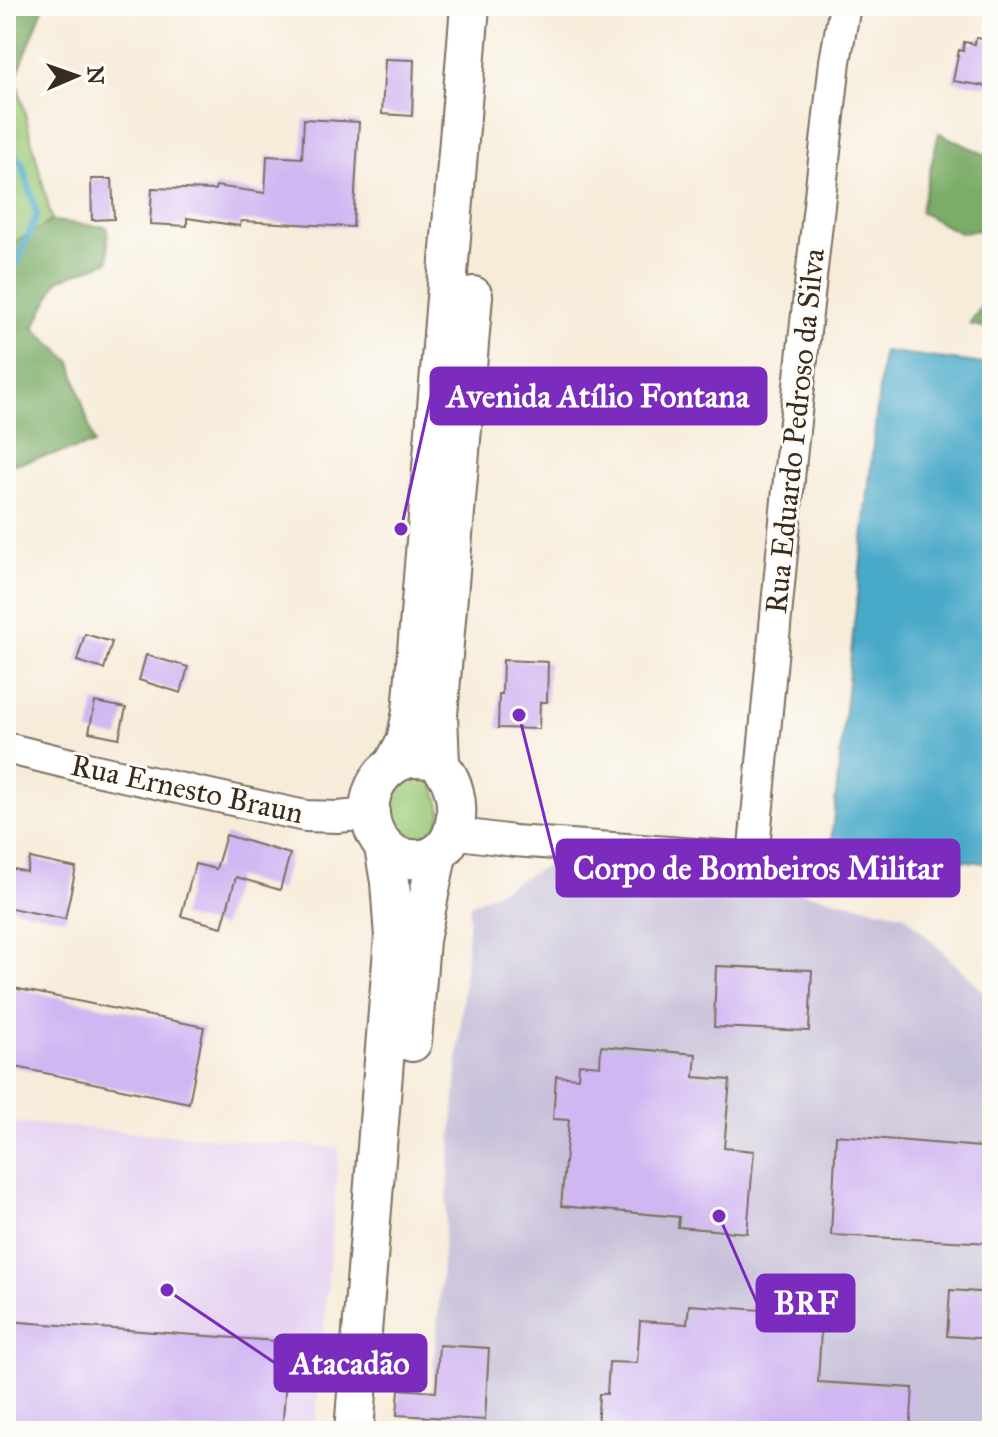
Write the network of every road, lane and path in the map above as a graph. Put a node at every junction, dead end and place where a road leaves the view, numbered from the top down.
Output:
1 (470, 6) edge
2 (496, 6) edge
3 (845, 6) edge
4 (6, 748) edge
5 (440, 764) junction
6 (393, 765) junction
7 (376, 830) junction
8 (445, 844) junction
9 (354, 1431) edge
10 (380, 1431) edge

1 - 6 main road
2 - 5 main road
3 - 8 street, Rua Eduardo Pedroso da Silva
4 - 7 street, Rua Ernesto Braun
5 - 6 main road
5 - 8 main road
6 - 7 main road
7 - 8 main road
7 - 9 main road
8 - 10 main road

